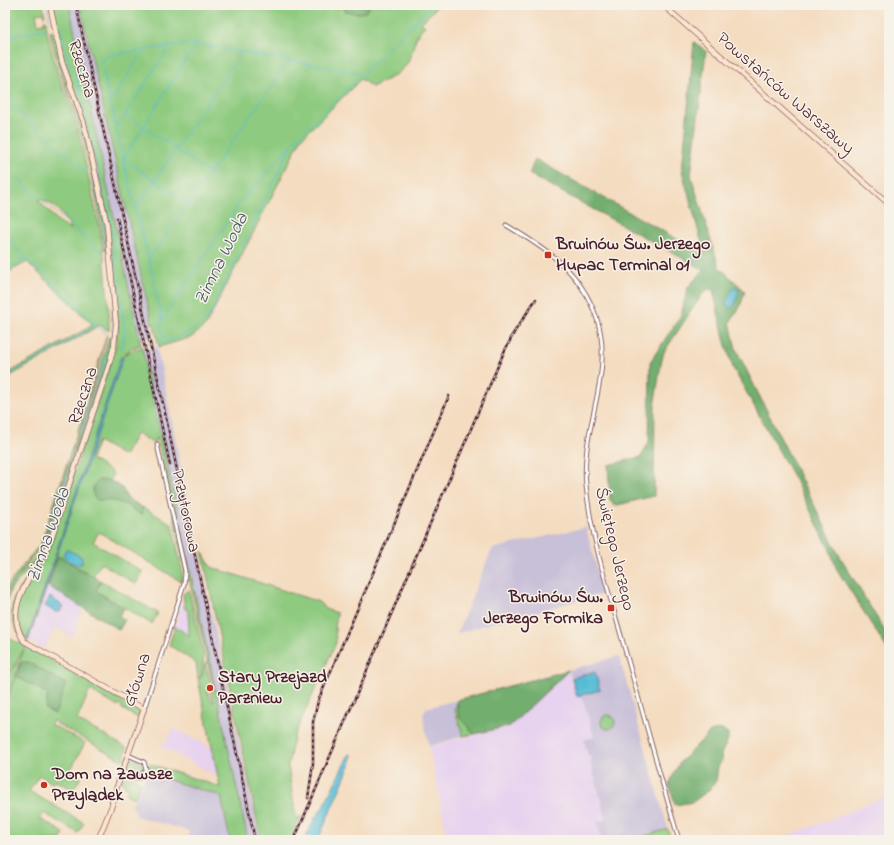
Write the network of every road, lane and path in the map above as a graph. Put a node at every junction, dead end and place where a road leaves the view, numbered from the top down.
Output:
1 (50, 5) edge
2 (663, 5) edge
3 (889, 204) edge
4 (506, 225) dead end
5 (157, 444) dead end
6 (23, 578) dead end
7 (184, 584) joint
8 (12, 629) dead end
9 (144, 709) junction
10 (128, 755) junction
11 (122, 772) junction
12 (98, 840) edge
13 (679, 840) edge

1 - 6 street, Rzeczna
2 - 3 street, Powstańców Warszawy
4 - 13 street, Świętego Jerzego
5 - 7 street, Przytorowa
7 - 9 street, Główna
8 - 9 street
9 - 10 street, Główna
10 - 11 street, Główna
10 - 11 street
11 - 12 street, Główna

